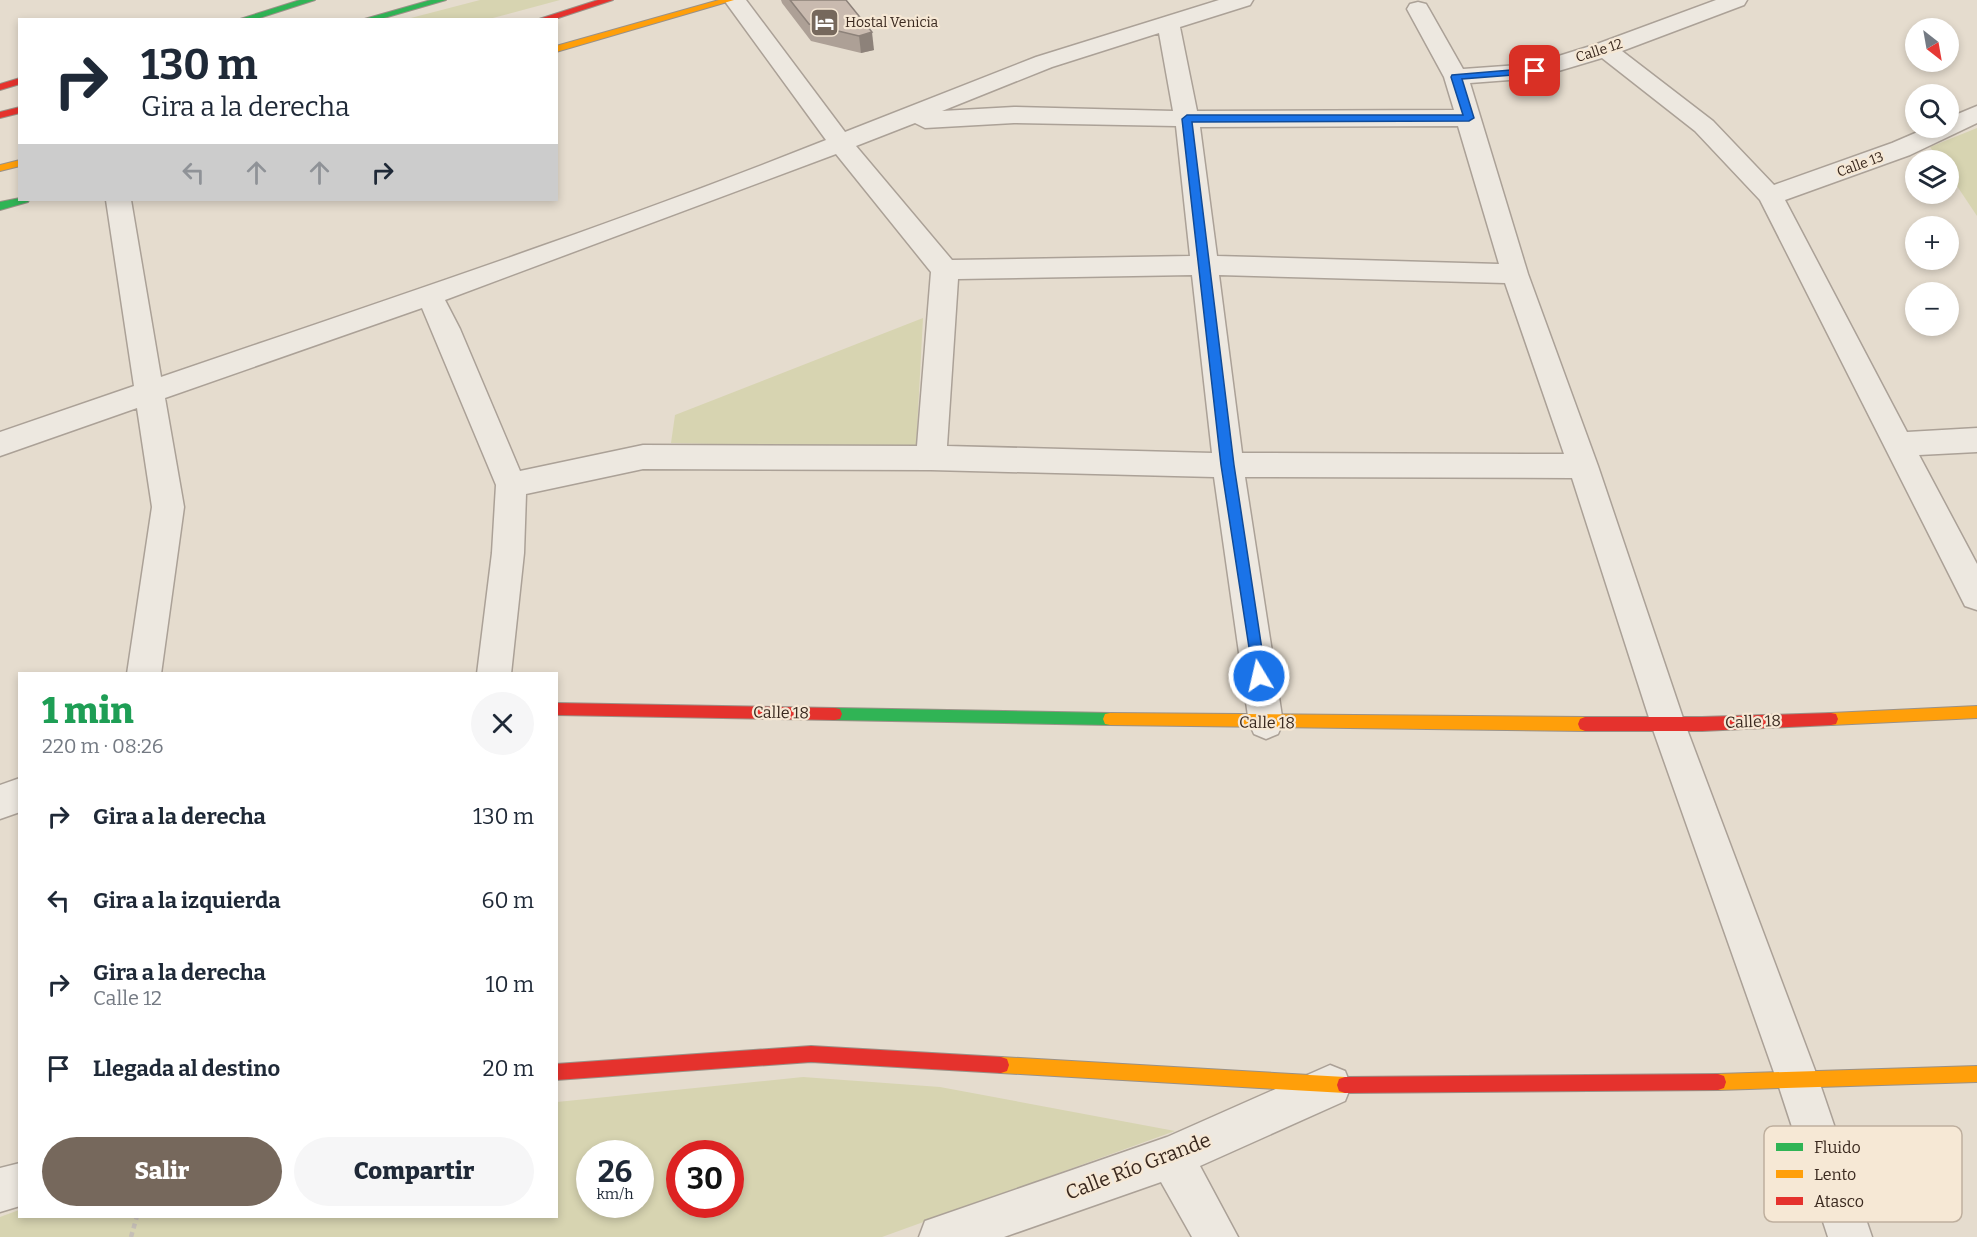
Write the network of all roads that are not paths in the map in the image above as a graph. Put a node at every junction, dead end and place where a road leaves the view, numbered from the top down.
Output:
1 (310, 0) edge
2 (441, 0) edge
3 (608, 0) edge
4 (729, 0) edge
5 (735, 0) edge
6 (1242, 0) edge
7 (1736, 0) edge
8 (1418, 9) dead end
9 (248, 18) edge
10 (373, 18) edge
11 (547, 18) edge
12 (1168, 24) junction
13 (558, 48) edge
14 (1605, 49) junction
15 (1456, 77) junction
16 (18, 82) edge
17 (0, 87) edge
18 (18, 110) edge
19 (1977, 114) edge
20 (0, 115) edge
21 (1469, 118) junction
22 (1187, 119) junction
23 (897, 121) junction
24 (1959, 122) edge
25 (1924, 138) edge
26 (841, 144) junction
27 (18, 164) edge
28 (0, 168) edge
29 (1770, 196) junction
30 (20, 201) edge
31 (118, 201) edge
32 (0, 206) edge
33 (1204, 265) junction
34 (945, 270) junction
35 (1515, 274) junction
36 (429, 295) junction
37 (150, 393) junction
38 (1977, 440) edge
39 (0, 444) edge
40 (1898, 444) junction
41 (931, 458) junction
42 (1227, 465) junction
43 (1583, 466) junction
44 (511, 485) junction
45 (1977, 596) edge
46 (144, 672) edge
47 (494, 672) edge
48 (558, 709) edge
49 (1977, 712) edge
50 (1266, 723) junction
51 (1668, 724) junction
52 (18, 796) edge
53 (0, 802) edge
54 (558, 1072) edge
55 (1977, 1074) edge
56 (1798, 1081) junction
57 (1331, 1085) junction
58 (1813, 1126) edge
59 (1171, 1157) junction
60 (18, 1185) edge
61 (0, 1190) edge
62 (1845, 1222) edge
63 (941, 1237) edge
64 (1216, 1237) edge
65 (1850, 1237) edge

1 - 9 street
2 - 10 street
3 - 11 street
4 - 13 street
5 - 26 street
6 - 12 street
7 - 14 street, Calle 12
8 - 15 street
12 - 22 street
12 - 23 street
14 - 15 street, Calle 12
14 - 29 street
15 - 21 street
16 - 17 street
18 - 20 street
19 - 24 street, Calle 13
21 - 22 street
21 - 35 street
22 - 23 street
22 - 33 street
23 - 26 street
25 - 29 street, Calle 13
26 - 34 street
26 - 36 street
27 - 28 street
29 - 40 street
30 - 32 street
31 - 37 street
33 - 34 street
33 - 35 street
33 - 42 street
34 - 41 street
35 - 43 street
36 - 37 street
36 - 44 street
37 - 39 street
37 - 46 street
38 - 40 street
40 - 45 street
41 - 42 street
41 - 44 street
42 - 43 street
42 - 50 street
43 - 51 street
44 - 47 street
48 - 50 street, Calle 18
49 - 51 street, Calle 18
50 - 51 street, Calle 18
51 - 56 street
52 - 53 street
54 - 57 street
55 - 56 street
56 - 57 street
56 - 58 street
57 - 59 street, Calle Río Grande
59 - 63 street, Calle Río Grande
59 - 64 street
60 - 61 street
62 - 65 street

